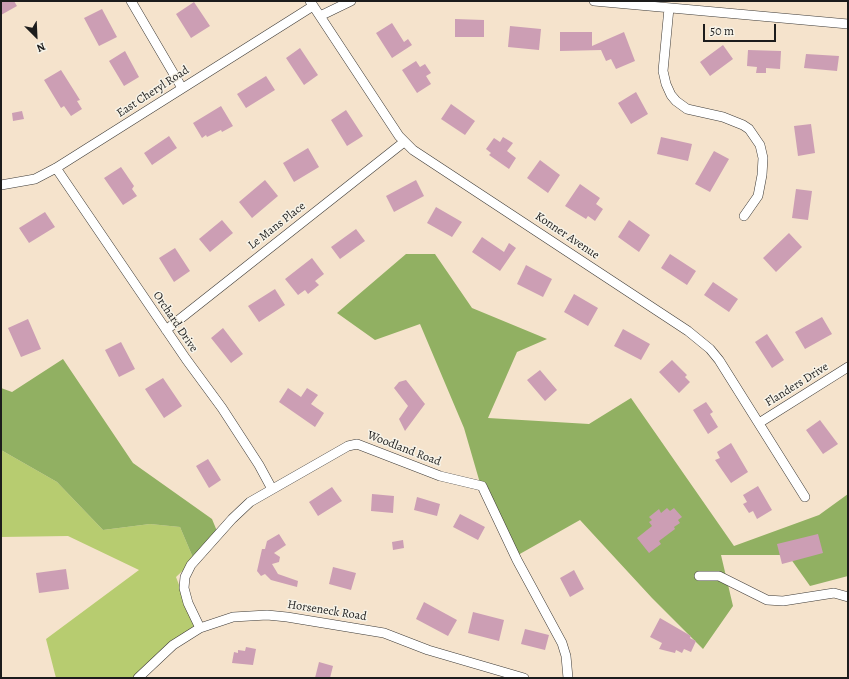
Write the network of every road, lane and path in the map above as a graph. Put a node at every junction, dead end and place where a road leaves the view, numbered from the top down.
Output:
1 (131, 1) edge
2 (351, 1) edge
3 (594, 1) edge
4 (312, 3) edge
5 (669, 8) junction
6 (320, 16) junction
7 (848, 24) edge
8 (182, 88) junction
9 (404, 142) junction
10 (56, 168) junction
11 (1, 185) edge
12 (744, 216) dead end
13 (166, 330) junction
14 (848, 366) edge
15 (759, 423) junction
16 (272, 490) junction
17 (805, 496) dead end
18 (699, 576) dead end
19 (848, 597) edge
20 (200, 628) junction
21 (138, 678) edge
22 (524, 678) edge
23 (568, 678) edge

1 - 8 street
2 - 6 street
3 - 5 street
4 - 6 street, Konner Avenue
4 - 8 street, East Cheryl Road
5 - 7 street
5 - 12 street
6 - 9 street, Konner Avenue
8 - 10 street, East Cheryl Road
9 - 13 street, Le Mans Place
9 - 15 street, Konner Avenue
10 - 11 street, East Cheryl Road
10 - 13 street, Orchard Drive
13 - 16 street, Orchard Drive
14 - 15 street, Flanders Drive
15 - 17 street, Konner Avenue
16 - 20 street, Woodland Road
16 - 23 street, Woodland Road
18 - 19 street
20 - 21 street, Horseneck Road
20 - 22 street, Horseneck Road

